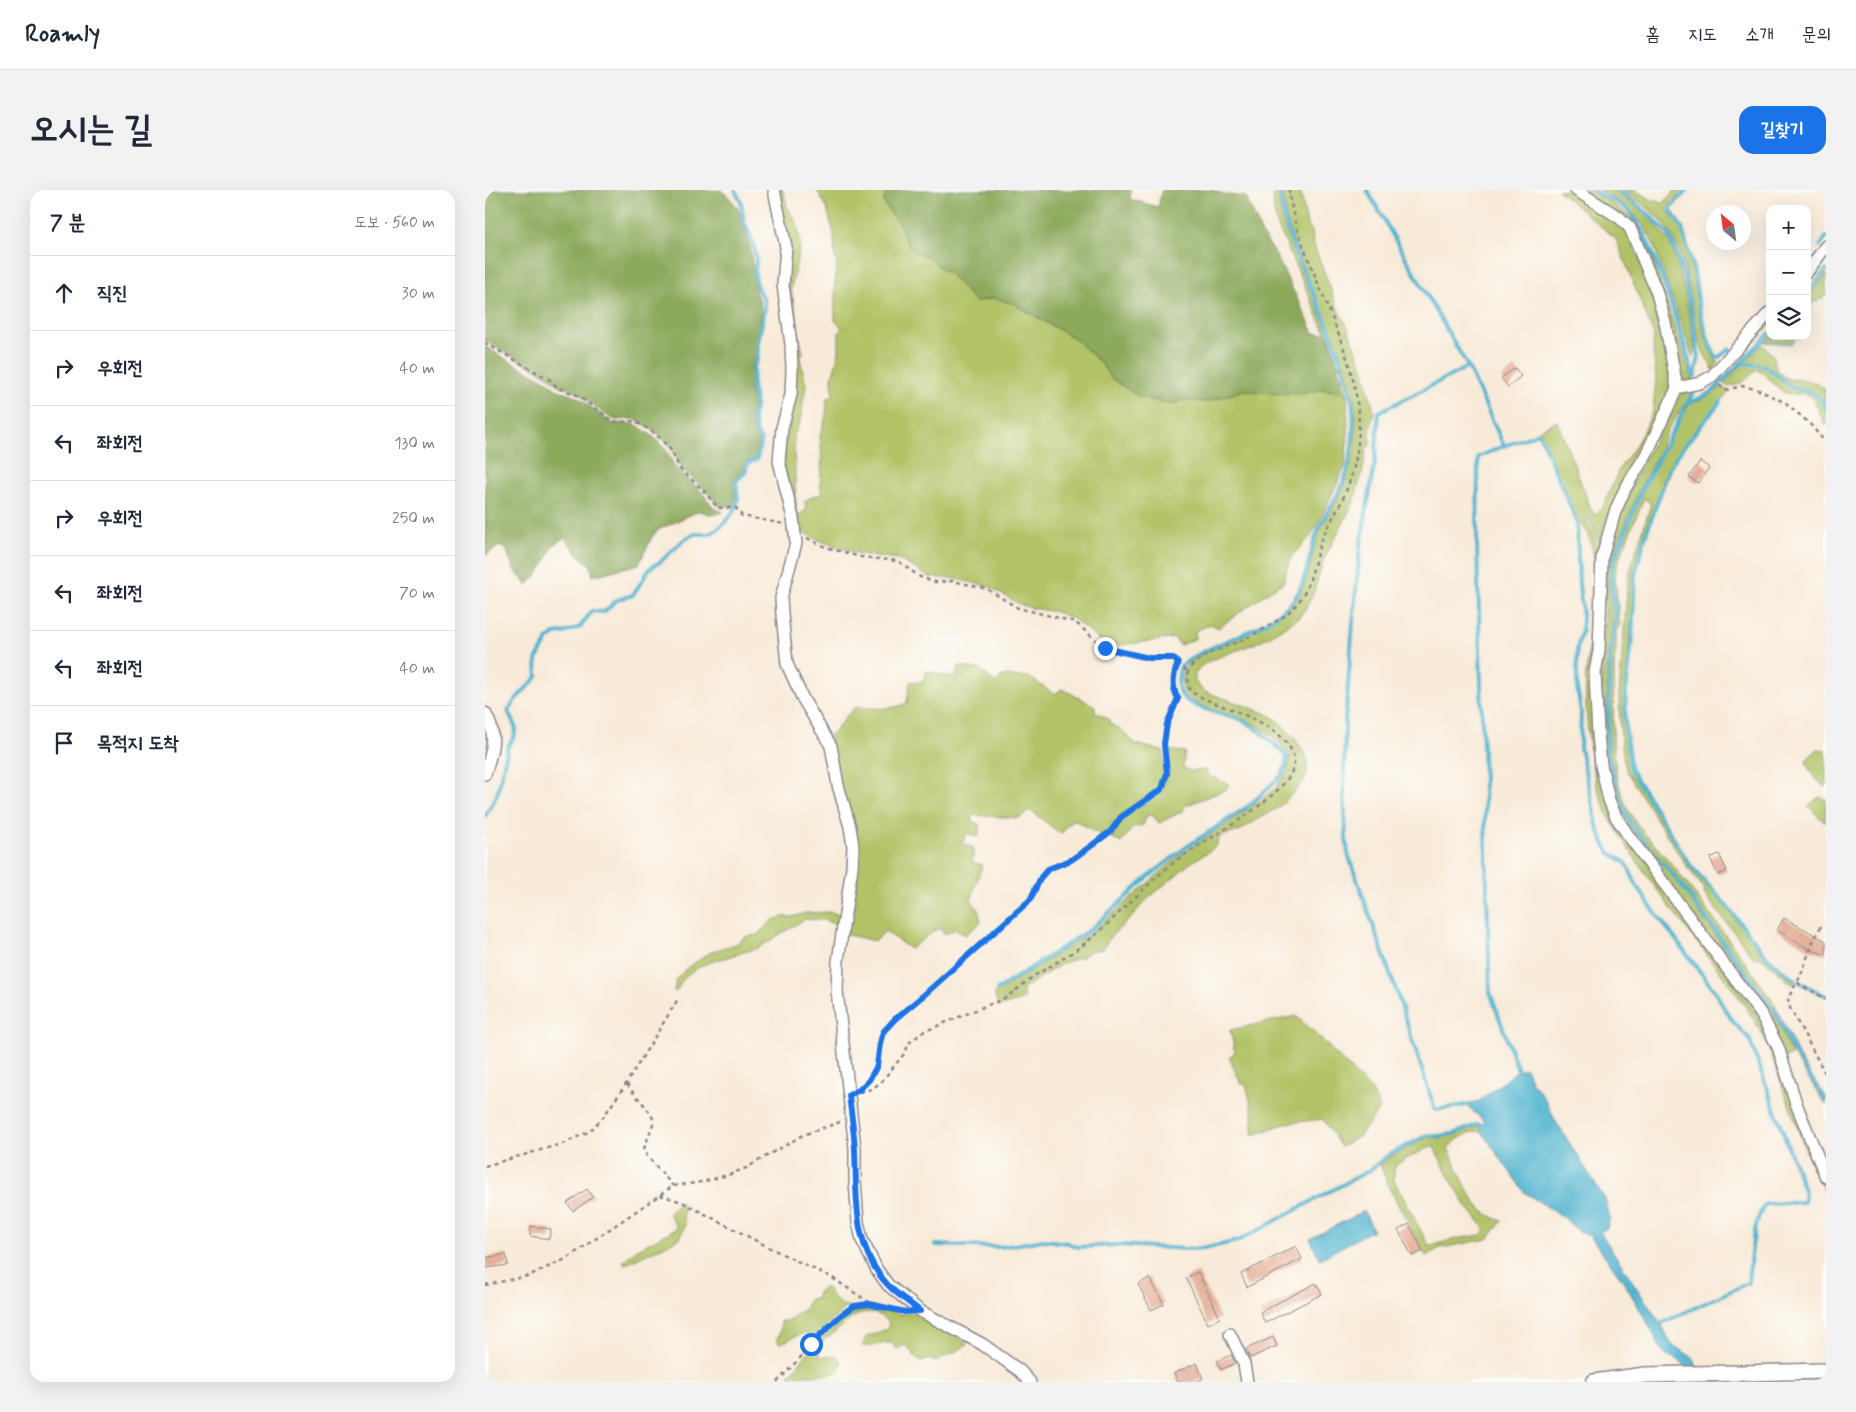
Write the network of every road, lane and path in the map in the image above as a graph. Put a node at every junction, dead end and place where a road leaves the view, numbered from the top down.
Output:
1 (774, 190) edge
2 (1289, 190) edge
3 (1576, 190) edge
4 (1826, 246) edge
5 (1811, 267) edge
6 (1766, 316) edge
7 (485, 343) edge
8 (1712, 376) junction
9 (1677, 388) junction
10 (1826, 443) edge
11 (795, 532) junction
12 (1178, 663) junction
13 (1188, 672) junction
14 (485, 713) edge
15 (485, 774) edge
16 (1821, 926) dead end
17 (1797, 983) junction
18 (679, 999) dead end
19 (1826, 999) edge
20 (1826, 1075) edge
21 (627, 1084) junction
22 (849, 1095) junction
23 (852, 1118) junction
24 (485, 1166) edge
25 (1826, 1177) edge
26 (673, 1186) junction
27 (660, 1195) junction
28 (485, 1285) edge
29 (869, 1304) junction
30 (920, 1311) junction
31 (1230, 1334) dead end
32 (1826, 1371) edge
33 (777, 1382) edge
34 (1031, 1382) edge
35 (1247, 1382) edge
36 (1596, 1382) edge

1 - 11 street
2 - 13 path
3 - 9 street
4 - 5 street
6 - 8 street
7 - 11 path
8 - 9 street
8 - 10 path
9 - 25 street
11 - 12 path
11 - 22 street
12 - 13 path
12 - 22 path
13 - 22 path
14 - 15 street
16 - 17 path
17 - 19 path
17 - 20 path
18 - 21 path
21 - 24 path
21 - 26 path
22 - 23 street
23 - 26 path
23 - 30 street
26 - 27 path
27 - 28 path
27 - 29 path
29 - 30 path
29 - 33 path
30 - 34 street
31 - 35 street
32 - 36 street

